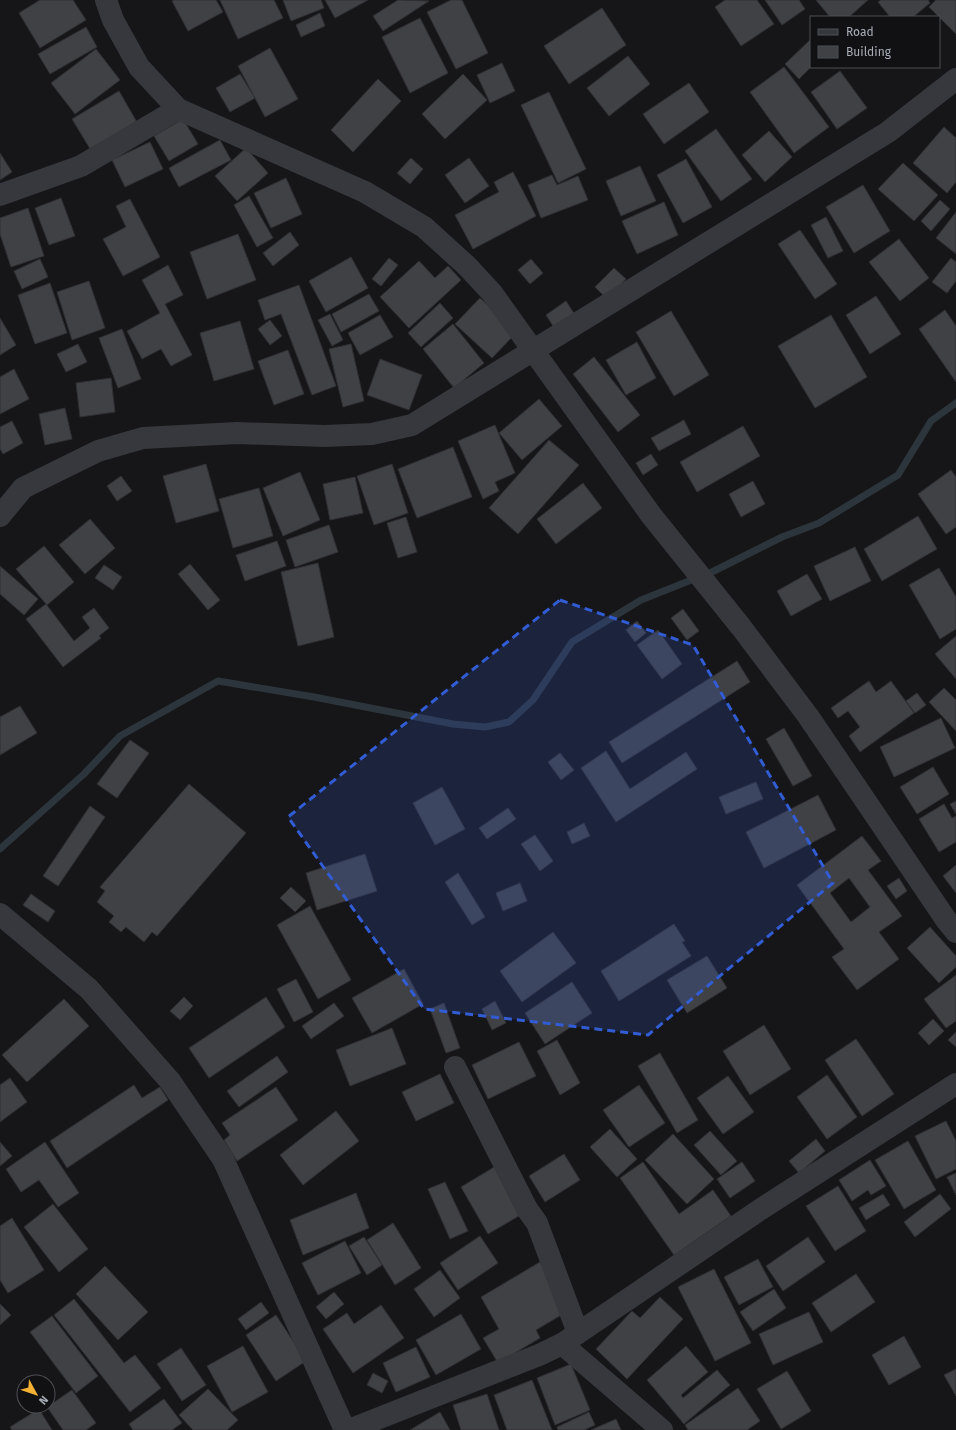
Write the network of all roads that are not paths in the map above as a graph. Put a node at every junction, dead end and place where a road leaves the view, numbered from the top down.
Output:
1 (106, 0) edge
2 (956, 80) edge
3 (178, 109) junction
4 (0, 195) edge
5 (534, 350) junction
6 (0, 516) edge
7 (0, 914) edge
8 (956, 932) edge
9 (455, 1067) dead end
10 (956, 1084) edge
11 (570, 1339) junction
12 (345, 1430) edge
13 (349, 1430) edge
14 (662, 1430) edge

1 - 3 street
2 - 5 street
3 - 4 street
3 - 5 street
5 - 6 street
5 - 8 street
7 - 12 street
9 - 11 street
10 - 11 street
11 - 13 street
11 - 14 street

